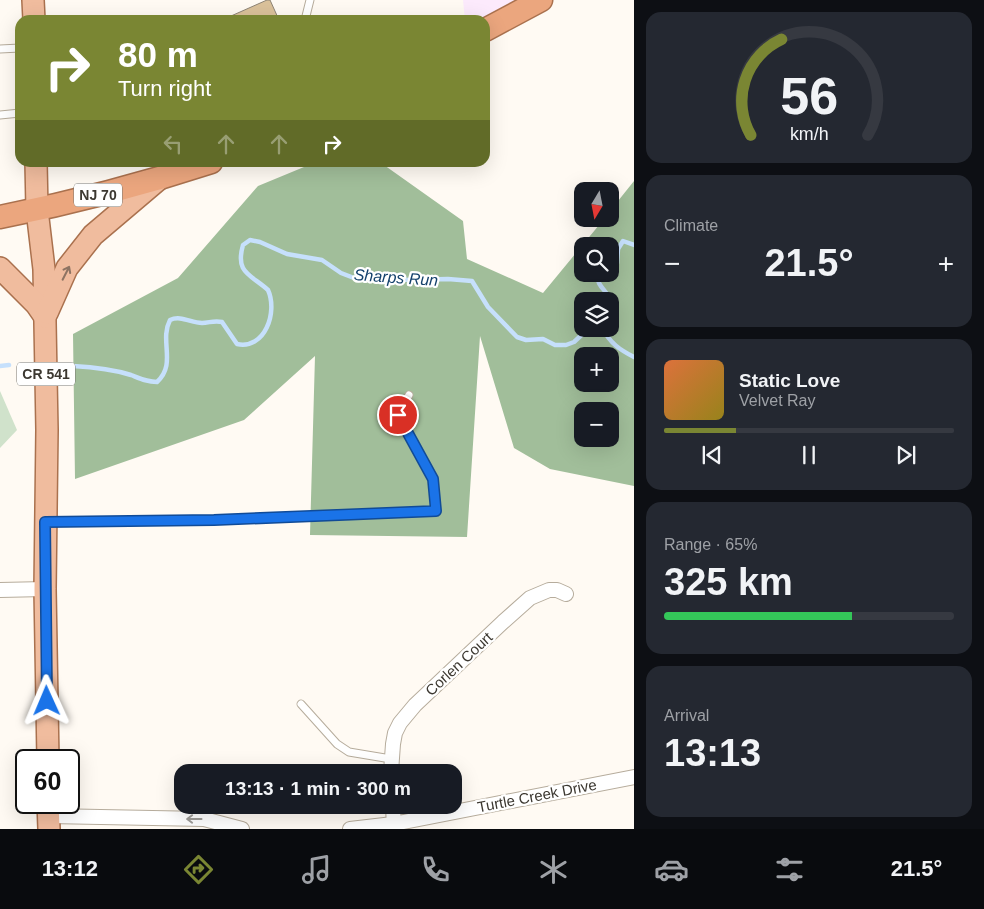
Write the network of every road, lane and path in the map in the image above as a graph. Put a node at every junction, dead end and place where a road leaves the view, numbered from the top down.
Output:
1 (33, 0) edge
2 (310, 0) edge
3 (541, 0) edge
4 (34, 15) edge
5 (306, 15) edge
6 (490, 27) edge
7 (0, 48) edge
8 (15, 48) edge
9 (15, 114) edge
10 (0, 115) edge
11 (36, 167) edge
12 (196, 167) edge
13 (159, 179) junction
14 (37, 210) junction
15 (0, 217) edge
16 (0, 268) edge
17 (45, 317) junction
18 (409, 395) dead end
19 (45, 522) junction
20 (45, 589) junction
21 (0, 590) edge
22 (566, 594) dead end
23 (301, 704) dead end
24 (48, 749) edge
25 (385, 764) edge
26 (391, 764) edge
27 (634, 777) edge
28 (49, 816) edge
29 (394, 826) edge
30 (242, 829) edge
31 (350, 829) edge

1 - 4 main road
2 - 5 lane
3 - 6 highway
7 - 8 lane
9 - 10 lane
11 - 14 main road, CR 541
12 - 13 highway, NJ 70
13 - 14 highway, NJ 70
17 -> 13 main road
14 - 15 highway, NJ 70
14 - 17 main road, CR 541
16 - 17 main road
17 - 19 main road, CR 541
18 - 19 lane
19 - 20 main road, CR 541
20 - 21 street
20 - 24 main road, CR 541
22 - 26 street, Corlen Court
23 - 25 lane
27 - 29 street, Turtle Creek Drive
30 -> 28 street
29 - 31 street, Turtle Creek Drive

